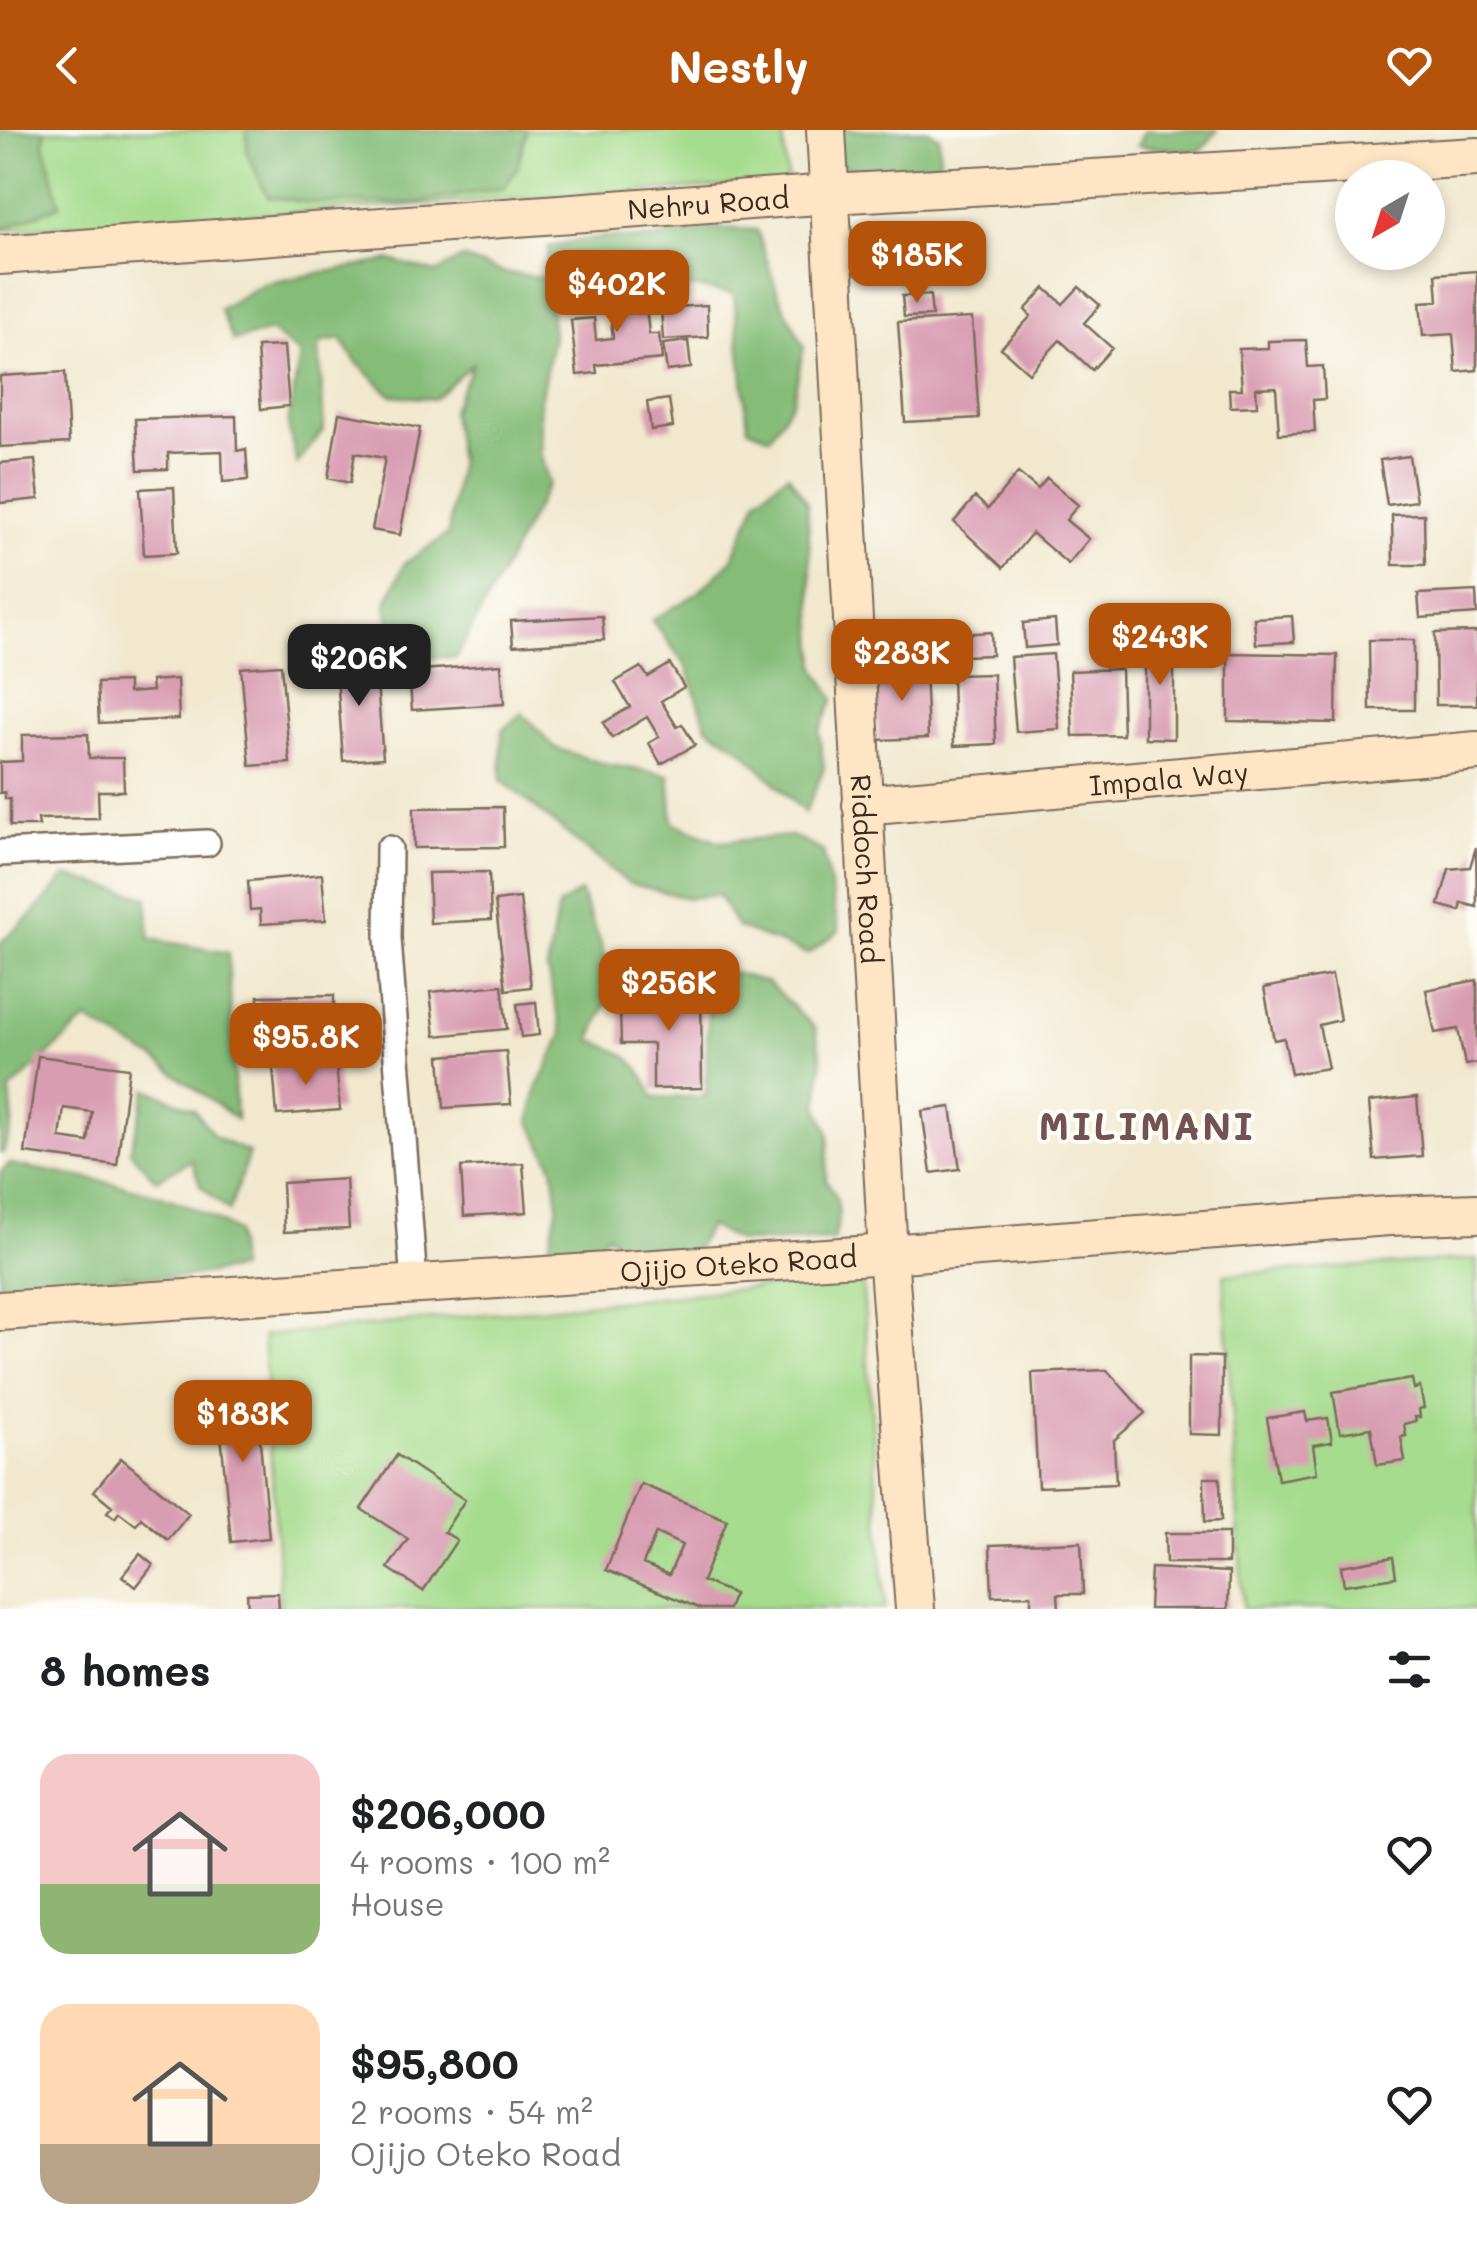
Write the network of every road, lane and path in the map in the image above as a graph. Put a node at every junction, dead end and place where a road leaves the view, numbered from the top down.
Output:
1 (826, 130) edge
2 (1477, 157) edge
3 (831, 194) junction
4 (0, 254) edge
5 (1477, 751) edge
6 (862, 805) junction
7 (207, 843) dead end
8 (389, 849) dead end
9 (0, 853) edge
10 (1477, 1214) edge
11 (888, 1254) junction
12 (414, 1283) junction
13 (0, 1311) edge
14 (915, 1609) edge

1 - 3 street, Riddoch Road
2 - 3 street, Nehru Road
3 - 4 street, Nehru Road
3 - 6 street, Riddoch Road
5 - 6 street, Impala Way
6 - 11 street, Riddoch Road
7 - 9 street
8 - 12 street
10 - 11 street, Ojijo Oteko Road
11 - 12 street, Ojijo Oteko Road
11 - 14 street, Riddoch Road
12 - 13 street, Ojijo Oteko Road

